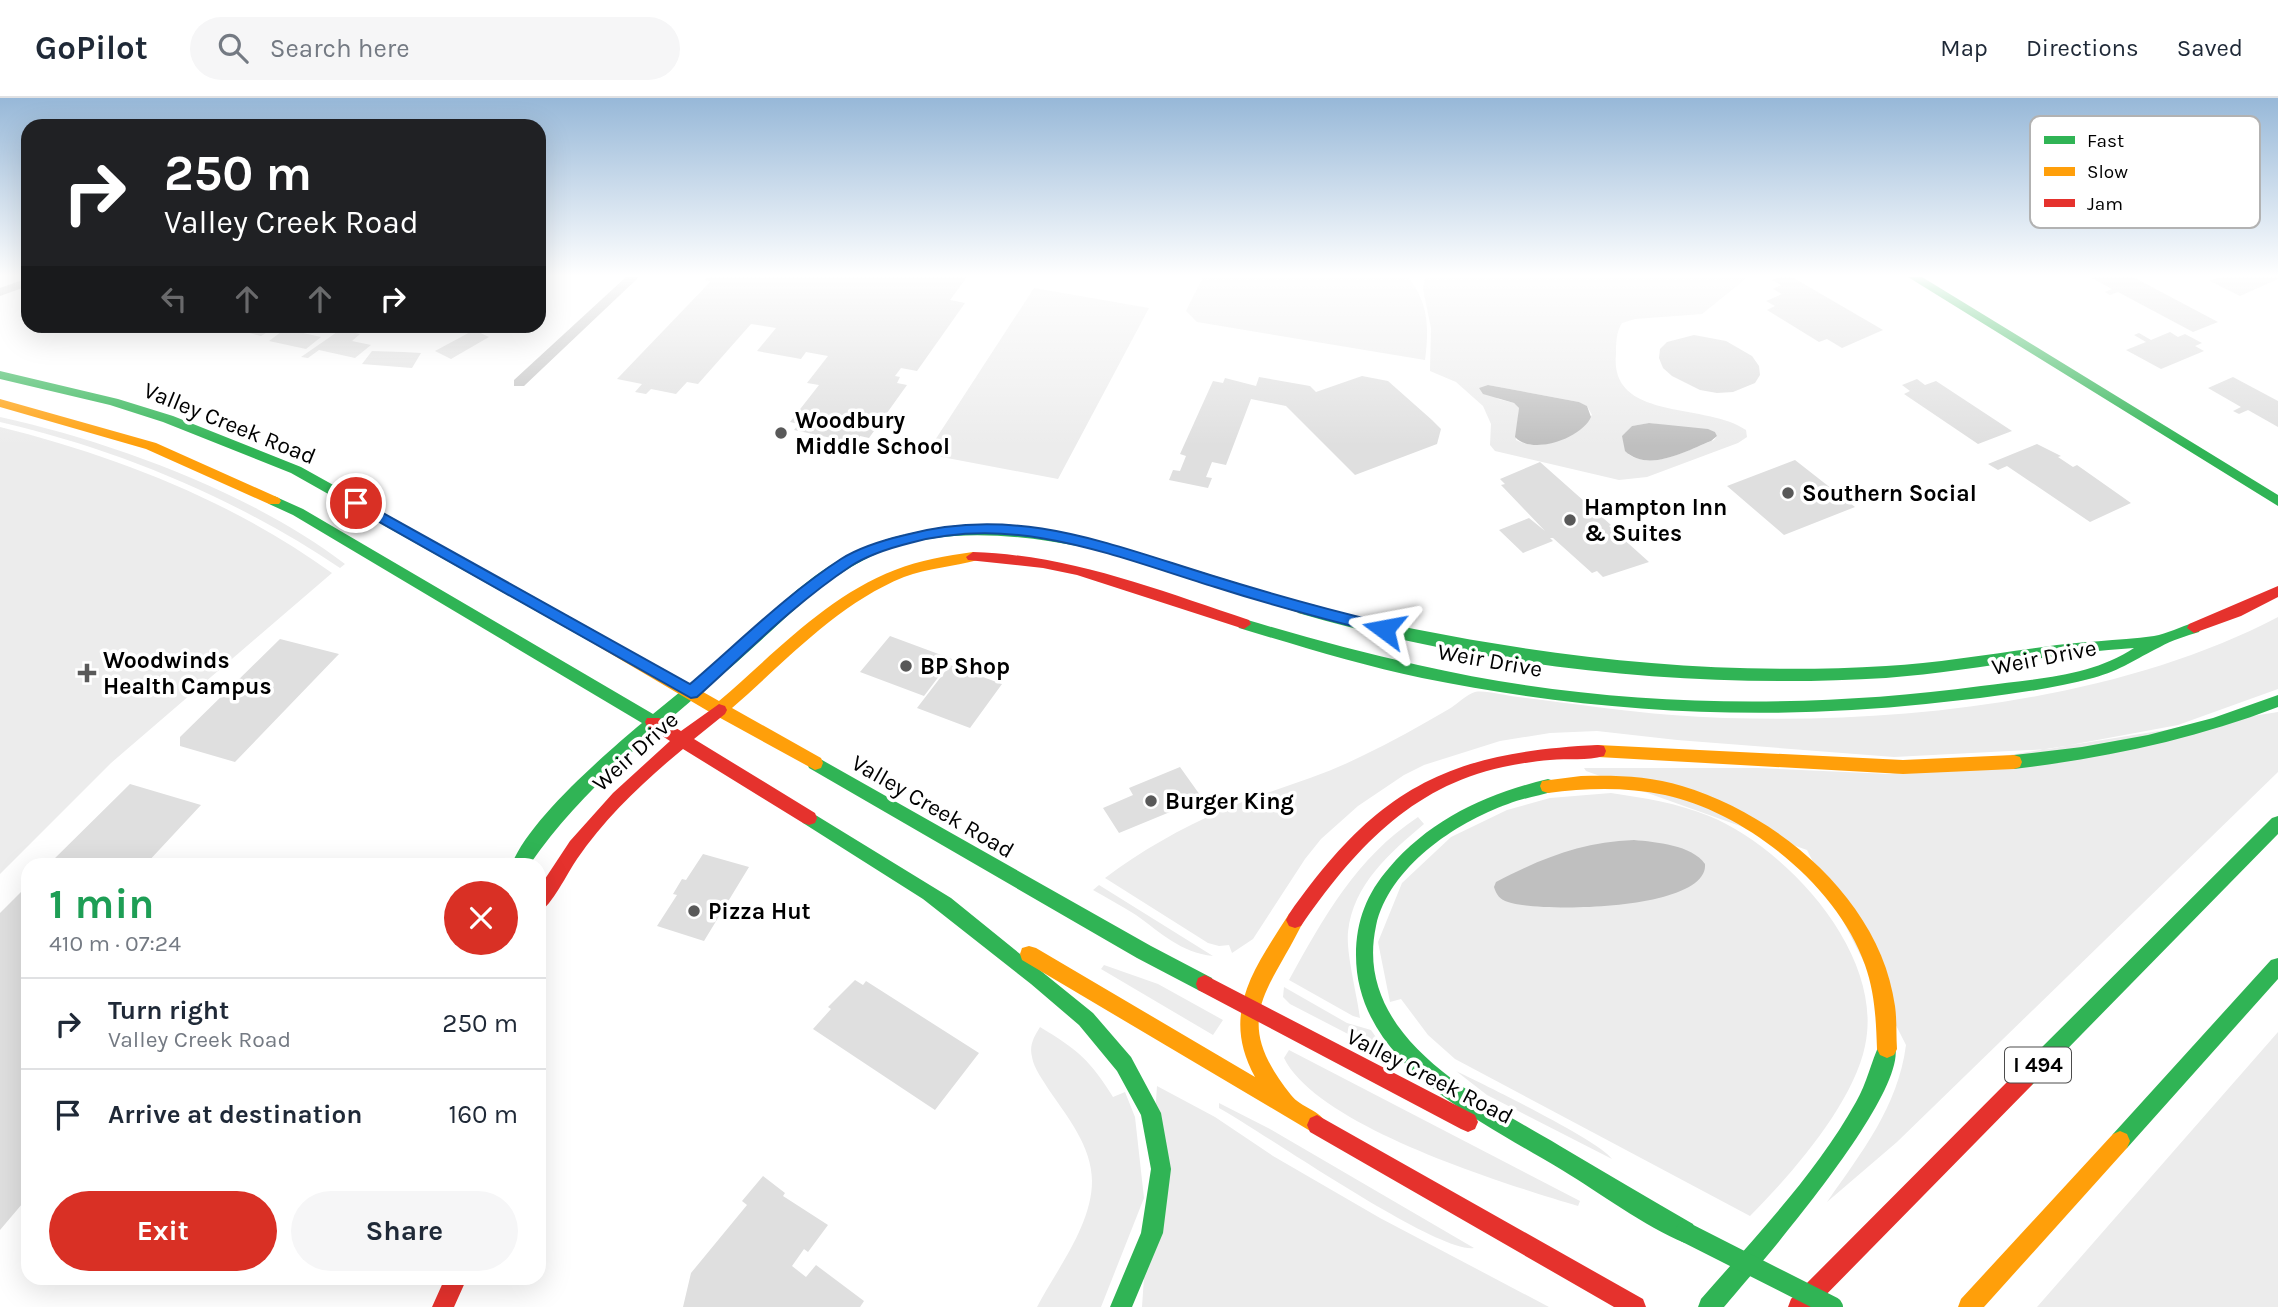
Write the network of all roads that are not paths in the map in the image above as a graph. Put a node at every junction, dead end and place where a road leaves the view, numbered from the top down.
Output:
1 (572, 333) edge
2 (2006, 333) edge
3 (0, 375) edge
4 (519, 383) dead end
5 (0, 403) edge
6 (2278, 501) edge
7 (2278, 591) edge
8 (2155, 641) junction
9 (691, 692) junction
10 (2278, 701) edge
11 (719, 708) junction
12 (653, 723) junction
13 (681, 739) junction
14 (2278, 823) edge
15 (524, 858) edge
16 (546, 890) edge
17 (929, 894) junction
18 (2278, 966) edge
19 (1251, 1010) junction
20 (1290, 1110) junction
21 (1685, 1232) junction
22 (453, 1285) edge
23 (443, 1307) edge
24 (1121, 1307) edge
25 (1635, 1307) edge
26 (1709, 1307) edge
27 (1798, 1307) edge
28 (1833, 1307) edge
29 (1969, 1307) edge

1 - 4 street
2 - 6 main road
3 - 9 main road, Valley Creek Road
5 - 12 main road
7 - 8 main road, Weir Drive
8 - 9 main road, Weir Drive
8 - 11 main road, Weir Drive
9 - 11 main road, Valley Creek Road
9 - 12 main road, Weir Drive
10 - 19 main road
11 - 13 main road, Weir Drive
11 - 19 main road, Valley Creek Road
12 - 13 main road
12 - 15 main road, Weir Drive
13 - 16 main road, Weir Drive
13 - 17 main road
14 - 27 main road, I 494
17 - 20 main road
17 - 24 main road
18 - 29 main road
19 - 20 main road
19 - 21 main road, Valley Creek Road
20 - 25 main road
21 - 26 main road
21 - 28 main road, Valley Creek Road, bridge
22 - 23 main road

